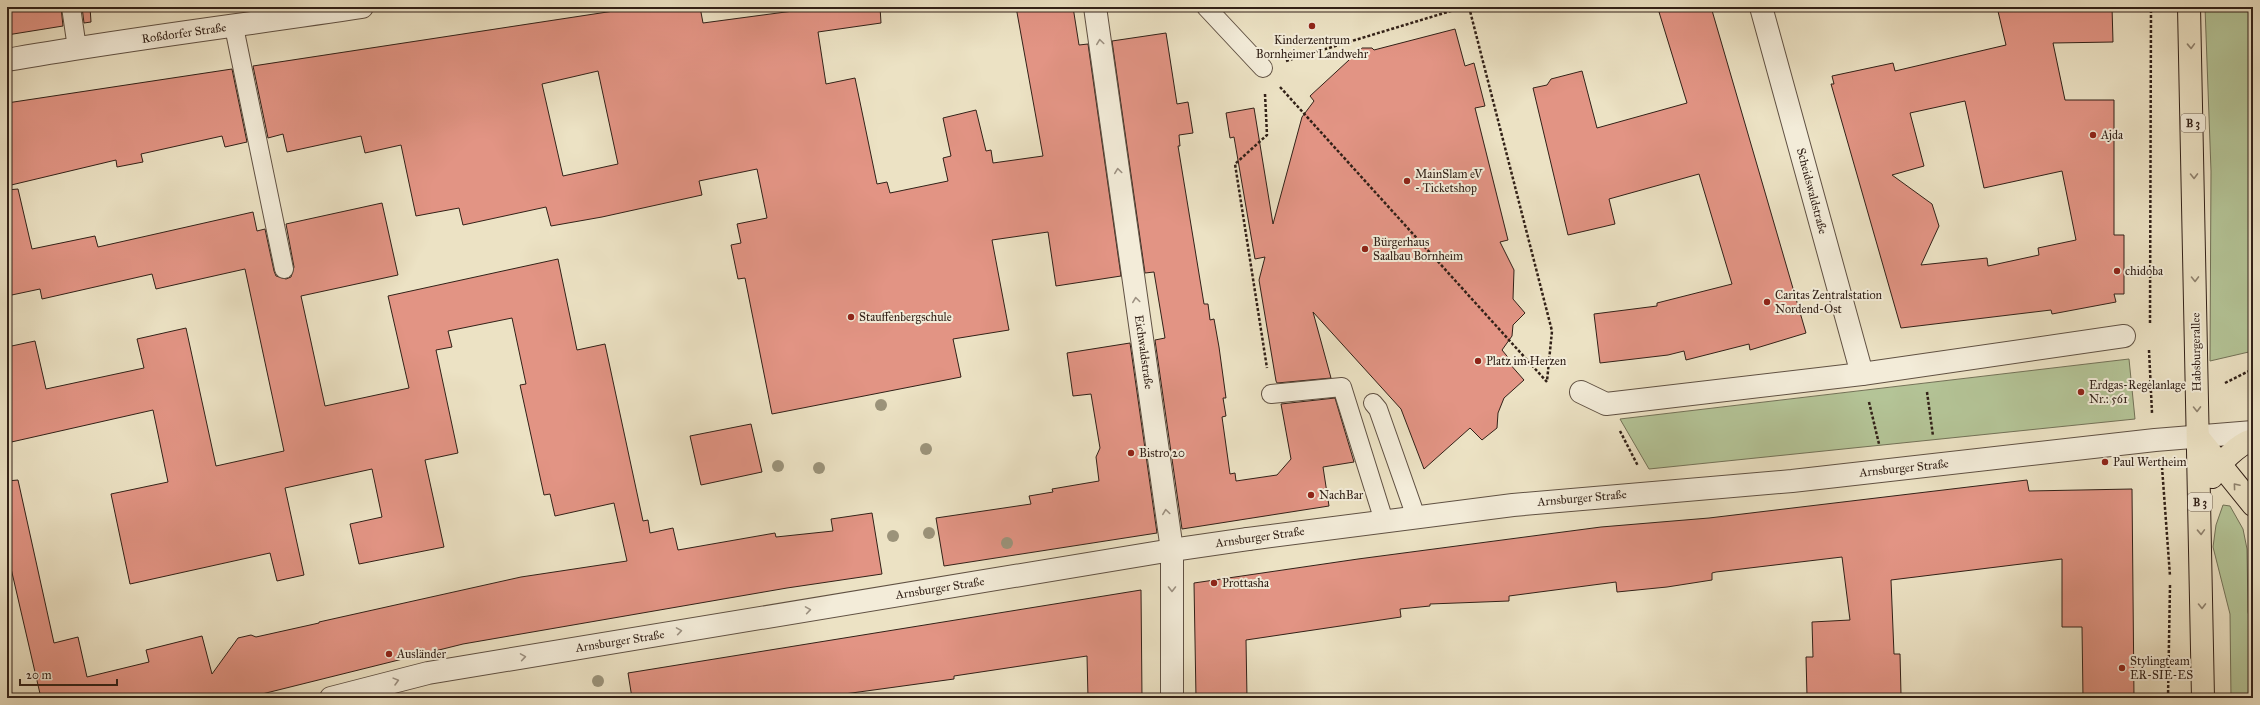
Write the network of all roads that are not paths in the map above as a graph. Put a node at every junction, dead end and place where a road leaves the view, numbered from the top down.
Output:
1 (71, 7) edge
2 (362, 7) edge
3 (1095, 7) edge
4 (1206, 7) edge
5 (1761, 7) edge
6 (2189, 7) edge
7 (234, 27) junction
8 (77, 48) junction
9 (7, 60) edge
10 (1263, 68) road end
11 (284, 269) dead end
12 (2124, 336) dead end
13 (1862, 374) junction
14 (1581, 392) dead end
15 (1271, 394) road end
16 (1373, 403) dead end
17 (2253, 432) edge
18 (2198, 437) junction
19 (2253, 440) edge
20 (2220, 466) junction
21 (2200, 503) junction
22 (2253, 505) edge
23 (1416, 517) junction
24 (1384, 521) junction
25 (1172, 550) junction
26 (331, 698) edge
27 (1172, 698) edge
28 (2203, 698) edge

1 - 8 lane
2 - 7 street, Roßdorfer Straße
25 -> 3 street, Eichwaldstraße
4 - 10 lane
5 - 13 street, Scheidswaldstraße
6 -> 18 main road, Habsburgerallee / B 3
7 - 8 street, Roßdorfer Straße
7 - 11 lane
8 - 9 street, Roßdorfer Straße
12 - 13 street
13 - 14 street
15 - 24 lane
16 - 23 lane
17 - 18 street, Arnsburger Straße
18 - 20 main road
18 - 21 main road, Habsburgerallee / B 3
18 - 23 street, Arnsburger Straße
19 - 20 main road
20 - 21 main road
22 -> 20 main road
21 -> 28 main road, Habsburgerallee / B 3
23 - 24 street, Arnsburger Straße
24 - 25 street, Arnsburger Straße
26 -> 25 street, Arnsburger Straße
25 -> 27 street, Eichwaldstraße

